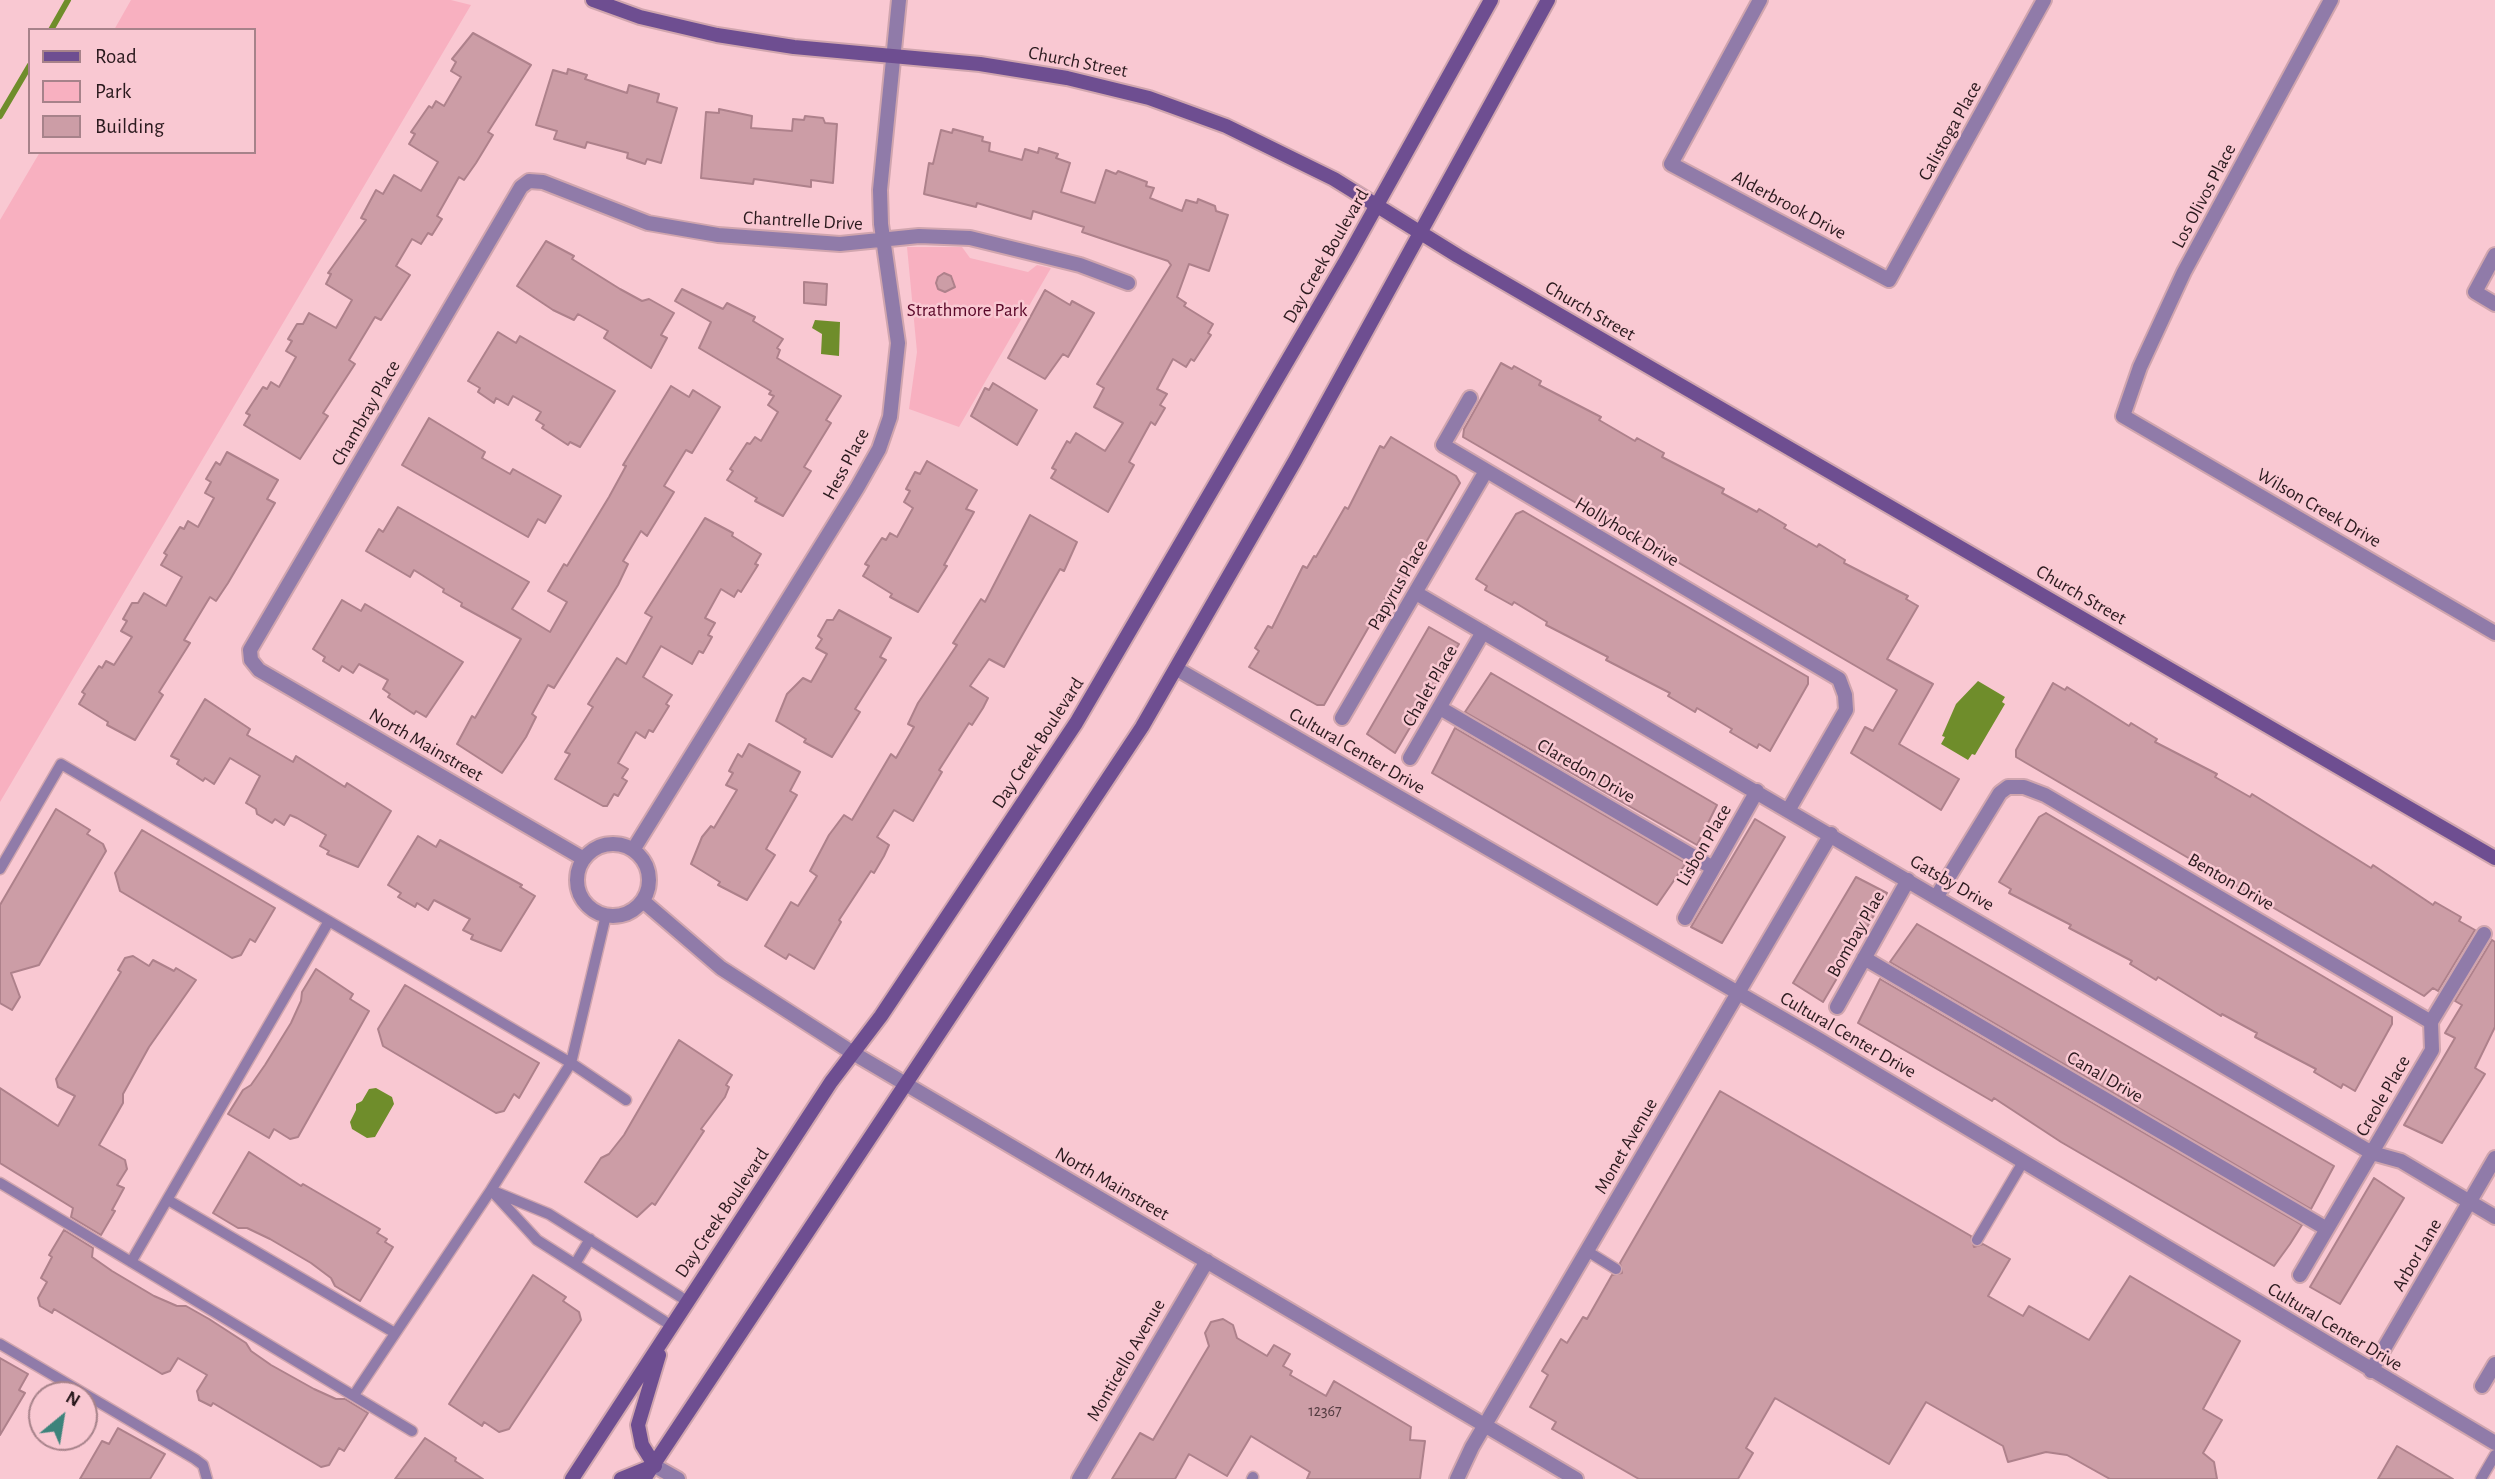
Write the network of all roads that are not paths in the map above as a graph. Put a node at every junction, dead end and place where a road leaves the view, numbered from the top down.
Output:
1 (593, 0) edge
2 (899, 0) edge
3 (1491, 0) edge
4 (1548, 0) edge
5 (1760, 0) edge
6 (2044, 0) edge
7 (2331, 0) edge
8 (894, 56) junction
9 (520, 187) joint
10 (1377, 206) junction
11 (1420, 233) junction
12 (883, 242) junction
13 (2495, 255) edge
14 (1889, 281) joint
15 (1128, 283) dead end
16 (2495, 304) edge
17 (1470, 398) dead end
18 (2123, 416) joint
19 (1486, 471) junction
20 (1416, 593) junction
21 (1483, 632) junction
22 (2495, 633) edge
23 (251, 660) joint
24 (1177, 669) junction
25 (1440, 708) junction
26 (1342, 718) dead end
27 (1410, 758) dead end
28 (1757, 791) junction
29 (1789, 809) junction
30 (1831, 834) junction
31 (633, 850) junction
32 (2495, 858) edge
33 (584, 859) junction
34 (1713, 868) junction
35 (0, 869) edge
36 (1908, 880) junction
37 (1937, 896) junction
38 (643, 901) junction
39 (606, 915) junction
40 (1685, 918) dead end
41 (330, 921) junction
42 (2484, 934) dead end
43 (1864, 958) junction
44 (1738, 995) junction
45 (1836, 1007) dead end
46 (2431, 1022) junction
47 (853, 1053) junction
48 (571, 1063) junction
49 (904, 1084) junction
50 (626, 1100) dead end
51 (2372, 1153) junction
52 (2495, 1158) edge
53 (2023, 1163) junction
54 (0, 1183) edge
55 (491, 1190) junction
56 (168, 1200) junction
57 (2470, 1202) junction
58 (2495, 1217) edge
59 (2327, 1229) junction
60 (590, 1239) junction
61 (1977, 1240) dead end
62 (1587, 1251) junction
63 (1207, 1261) junction
64 (131, 1262) junction
65 (575, 1264) junction
66 (1616, 1269) dead end
67 (2300, 1275) dead end
68 (687, 1301) junction
69 (668, 1332) junction
70 (395, 1333) junction
71 (0, 1344) edge
72 (2495, 1364) edge
73 (2371, 1371) junction
74 (2482, 1386) dead end
75 (354, 1395) junction
76 (1486, 1425) junction
77 (412, 1431) dead end
78 (2495, 1443) edge
79 (2495, 1454) edge
80 (655, 1465) junction
81 (207, 1479) edge
82 (572, 1479) edge
83 (621, 1479) edge
84 (644, 1479) edge
85 (678, 1479) edge
86 (1079, 1479) edge
87 (1457, 1479) edge
88 (1576, 1479) edge
89 (2481, 1479) edge

1 - 8 main road, Church Street
2 - 8 street, Hess Place
3 - 10 main road, Day Creek Boulevard
4 - 11 main road
5 - 14 street, Alderbrook Drive
6 - 14 street, Calistoga Place
7 - 18 street, Los Olivos Place
8 - 10 main road, Church Street
8 - 12 street, Hess Place
9 - 12 street, Chantrelle Drive
9 - 23 street, Chambray Place
10 - 11 main road, Church Street
10 - 47 main road, Day Creek Boulevard
11 - 24 main road
11 - 32 main road, Church Street
12 - 15 street, Chantrelle Drive
12 - 31 street, Hess Place
13 - 16 street
17 - 19 street, Hollyhock Drive
18 - 22 street, Wilson Creek Drive
19 - 20 street, Papyrus Place
19 - 29 street, Hollyhock Drive
20 - 21 street, Gatsby Drive
20 - 26 street, Papyrus Place
21 - 25 street, Chalet Place
21 - 28 street, Gatsby Drive
23 - 33 street, North Mainstreet
24 - 44 street, Cultural Center Drive
24 - 49 main road
25 - 27 street, Chalet Place
25 - 34 street, Claredon Drive
28 - 29 street, Gatsby Drive
28 - 34 street, Lisbon Place
29 - 30 street, Gatsby Drive
30 - 36 street, Gatsby Drive
30 - 44 street, Monet Avenue
31 - 33 street
31 - 38 street
33 - 39 street
34 - 40 street, Lisbon Place
35 - 41 lane
36 - 37 street, Gatsby Drive
36 - 43 street, Bombay Plae
37 - 46 street, Benton Drive
37 - 51 street, Gatsby Drive
38 - 39 street
38 - 47 street, North Mainstreet
39 - 48 lane
41 - 48 lane
41 - 56 lane
42 - 46 street, Creole Place
43 - 45 street, Bombay Plae
43 - 59 street, Canal Drive
44 - 53 street, Cultural Center Drive
44 - 62 street, Monet Avenue
46 - 51 street, Creole Place
47 - 49 street, North Mainstreet
47 - 68 main road, Day Creek Boulevard
48 - 50 lane
48 - 55 lane
49 - 63 street, North Mainstreet
49 - 80 main road
51 - 57 street, Gatsby Drive
51 - 59 street, Creole Place
52 - 57 street, Arbor Lane
53 - 61 lane
53 - 73 street, Cultural Center Drive
54 - 64 lane
55 - 60 lane
55 - 65 lane
55 - 70 lane
56 - 64 lane
56 - 70 lane
57 - 58 street, Gatsby Drive
57 - 73 street, Arbor Lane
59 - 67 street, Creole Place
60 - 65 lane
60 - 68 lane
62 - 66 lane
62 - 76 street, Monet Avenue
63 - 76 street, North Mainstreet
63 - 86 street, Monticello Avenue
64 - 75 lane
65 - 69 lane
68 - 69 main road, Day Creek Boulevard
69 - 80 main road
69 - 82 main road, Day Creek Boulevard
70 - 75 lane
71 - 81 lane
72 - 74 street
73 - 78 street, Cultural Center Drive
75 - 77 lane
76 - 87 street, Monet Avenue
76 - 88 street, North Mainstreet
79 - 89 lane
80 - 83 main road
80 - 84 main road
80 - 85 street

